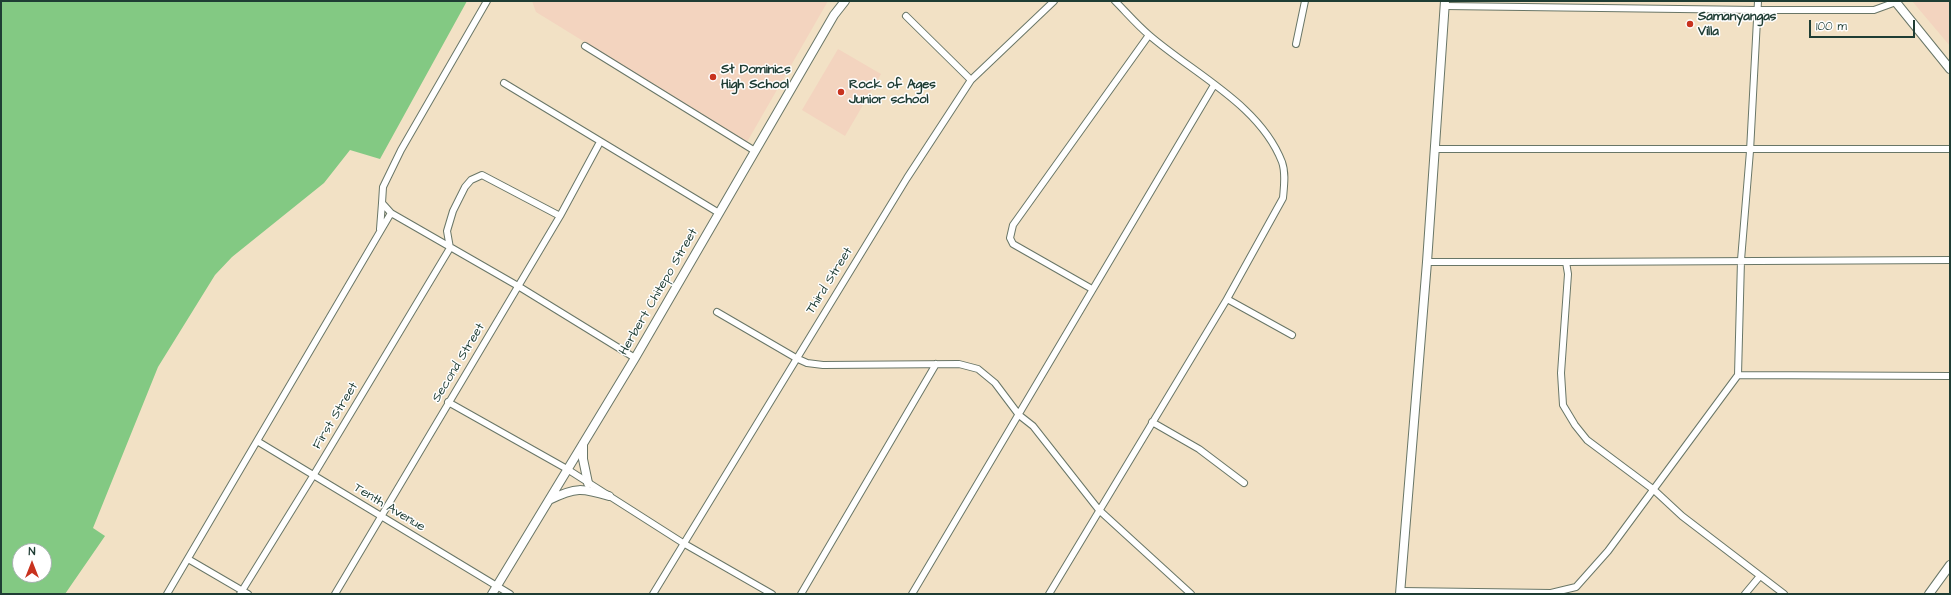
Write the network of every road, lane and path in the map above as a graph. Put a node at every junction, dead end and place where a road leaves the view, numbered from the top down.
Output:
1 (487, 1) edge
2 (837, 1) edge
3 (845, 1) edge
4 (1054, 1) edge
5 (1115, 1) edge
6 (1305, 1) edge
7 (1758, 1) edge
8 (1895, 1) edge
9 (1445, 3) edge
10 (1757, 10) junction
11 (834, 15) junction
12 (906, 16) dead end
13 (1149, 35) junction
14 (1296, 44) dead end
15 (585, 46) dead end
16 (1950, 69) edge
17 (971, 80) junction
18 (504, 83) dead end
19 (1214, 85) junction
20 (600, 142) junction
21 (1950, 149) edge
22 (1434, 150) junction
23 (755, 151) junction
24 (1750, 151) junction
25 (382, 203) junction
26 (391, 213) junction
27 (719, 213) junction
28 (560, 216) junction
29 (380, 230) junction
30 (450, 248) junction
31 (1741, 260) junction
32 (1950, 260) edge
33 (1427, 262) junction
34 (1566, 262) junction
35 (518, 286) junction
36 (1092, 290) junction
37 (1226, 299) junction
38 (717, 312) dead end
39 (1292, 335) dead end
40 (635, 358) junction
41 (796, 358) junction
42 (936, 364) junction
43 (1738, 375) junction
44 (1950, 376) edge
45 (448, 402) junction
46 (1019, 415) junction
47 (1152, 422) junction
48 (257, 442) junction
49 (583, 443) junction
50 (567, 469) junction
51 (313, 476) junction
52 (588, 482) junction
53 (1244, 483) dead end
54 (1654, 490) junction
55 (609, 496) junction
56 (549, 500) junction
57 (1099, 510) junction
58 (381, 516) junction
59 (683, 543) junction
60 (188, 559) junction
61 (1950, 565) edge
62 (1760, 576) junction
63 (497, 586) junction
64 (241, 592) edge
65 (1400, 592) edge
66 (167, 594) edge
67 (248, 594) edge
68 (335, 594) edge
69 (492, 594) edge
70 (510, 594) edge
71 (653, 594) edge
72 (772, 594) edge
73 (801, 594) edge
74 (912, 594) edge
75 (1049, 594) edge
76 (1191, 594) edge
77 (1745, 594) edge
78 (1784, 594) edge
79 (1929, 594) edge

1 - 25 street
2 - 11 main road
3 - 11 main road, Herbert Chitepo Street
4 - 17 street, Third Street
5 - 13 street
6 - 14 street
7 - 10 street
8 - 10 street
8 - 16 main road
9 - 10 street
9 - 22 main road
10 - 24 street
11 - 23 main road, Herbert Chitepo Street
12 - 17 street
13 - 19 street
13 - 36 street
15 - 23 street
17 - 41 street, Third Street
18 - 20 street
19 - 36 street
19 - 37 street
20 - 27 street
20 - 28 street, Second Street
21 - 24 street
22 - 24 street
22 - 33 main road
23 - 27 main road, Herbert Chitepo Street
24 - 31 street
25 - 26 street
25 - 29 street
26 - 29 street
26 - 30 street
27 - 40 main road, Herbert Chitepo Street
28 - 30 street
28 - 35 street, Second Street
29 - 48 street
30 - 35 street
30 - 51 street, First Street
31 - 32 street
31 - 34 street
31 - 43 street
33 - 34 street
33 - 65 main road
34 - 54 street
35 - 40 street
35 - 45 street, Second Street
36 - 46 street
37 - 39 street
37 - 47 street
38 - 41 street
40 - 49 main road, Herbert Chitepo Street
41 - 42 street
41 - 59 street, Third Street
42 - 46 street
42 - 73 street
43 - 44 street
43 - 54 street
45 - 50 street
45 - 58 street, Second Street
46 - 57 street
46 - 74 street
47 - 53 street
47 - 57 street
48 - 51 street, Tenth Avenue
48 - 60 street
49 - 50 main road, Herbert Chitepo Street
49 - 52 main road
50 - 52 street
50 - 56 main road, Herbert Chitepo Street
51 - 58 street, Tenth Avenue
51 - 64 street, First Street
52 - 55 street
54 - 62 street
54 - 65 street
55 - 56 main road
55 - 59 street
56 - 63 main road, Herbert Chitepo Street
57 - 75 street
57 - 76 street
58 - 63 street, Tenth Avenue
58 - 68 street, Second Street
59 - 71 street, Third Street
59 - 72 street
60 - 64 street
60 - 66 street
61 - 79 main road
62 - 77 street
62 - 78 street
63 - 69 main road, Herbert Chitepo Street
63 - 70 street, Tenth Avenue
64 - 67 street

